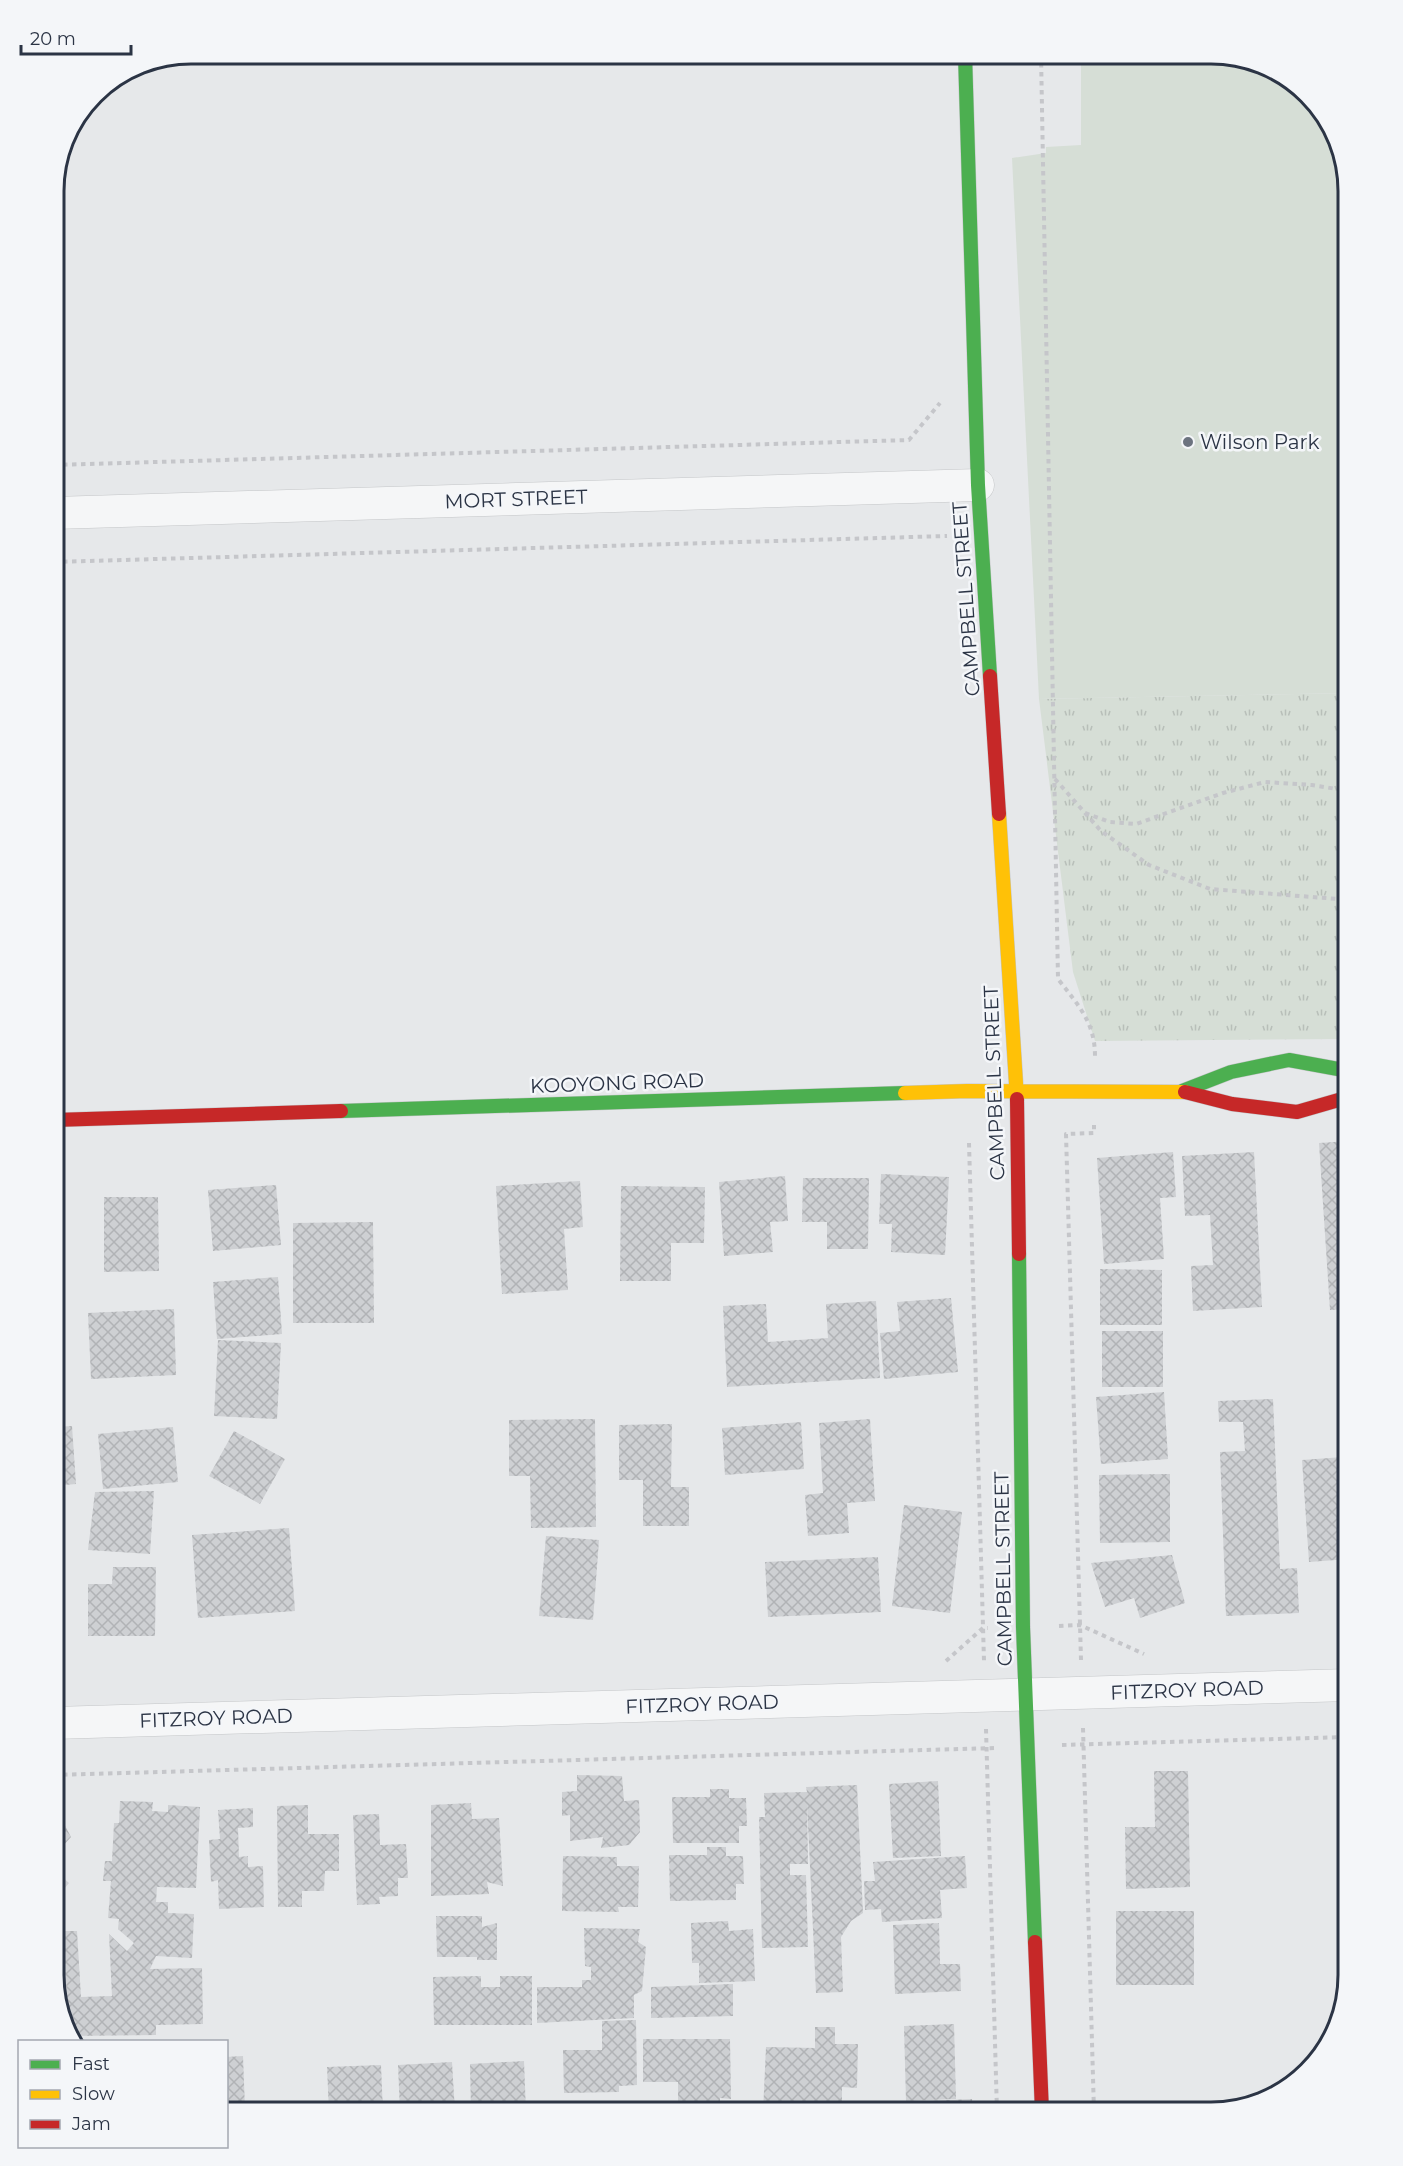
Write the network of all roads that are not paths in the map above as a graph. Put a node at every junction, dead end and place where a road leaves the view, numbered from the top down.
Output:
1 (965, 65) edge
2 (978, 485) junction
3 (65, 513) edge
4 (1339, 1069) edge
5 (1182, 1090) junction
6 (1017, 1091) junction
7 (1339, 1100) edge
8 (64, 1120) edge
9 (1339, 1685) edge
10 (1025, 1694) junction
11 (64, 1723) edge
12 (1042, 2102) edge

1 - 2 street, CAMPBELL STREET
2 - 3 street, MORT STREET
2 - 6 street, CAMPBELL STREET
4 - 5 street, KOOYONG ROAD
5 - 6 street, KOOYONG ROAD
5 - 7 street, KOOYONG ROAD
6 - 8 street, KOOYONG ROAD
6 - 10 street, CAMPBELL STREET
9 - 10 street, FITZROY ROAD
10 - 11 street, FITZROY ROAD
10 - 12 street, CAMPBELL STREET

